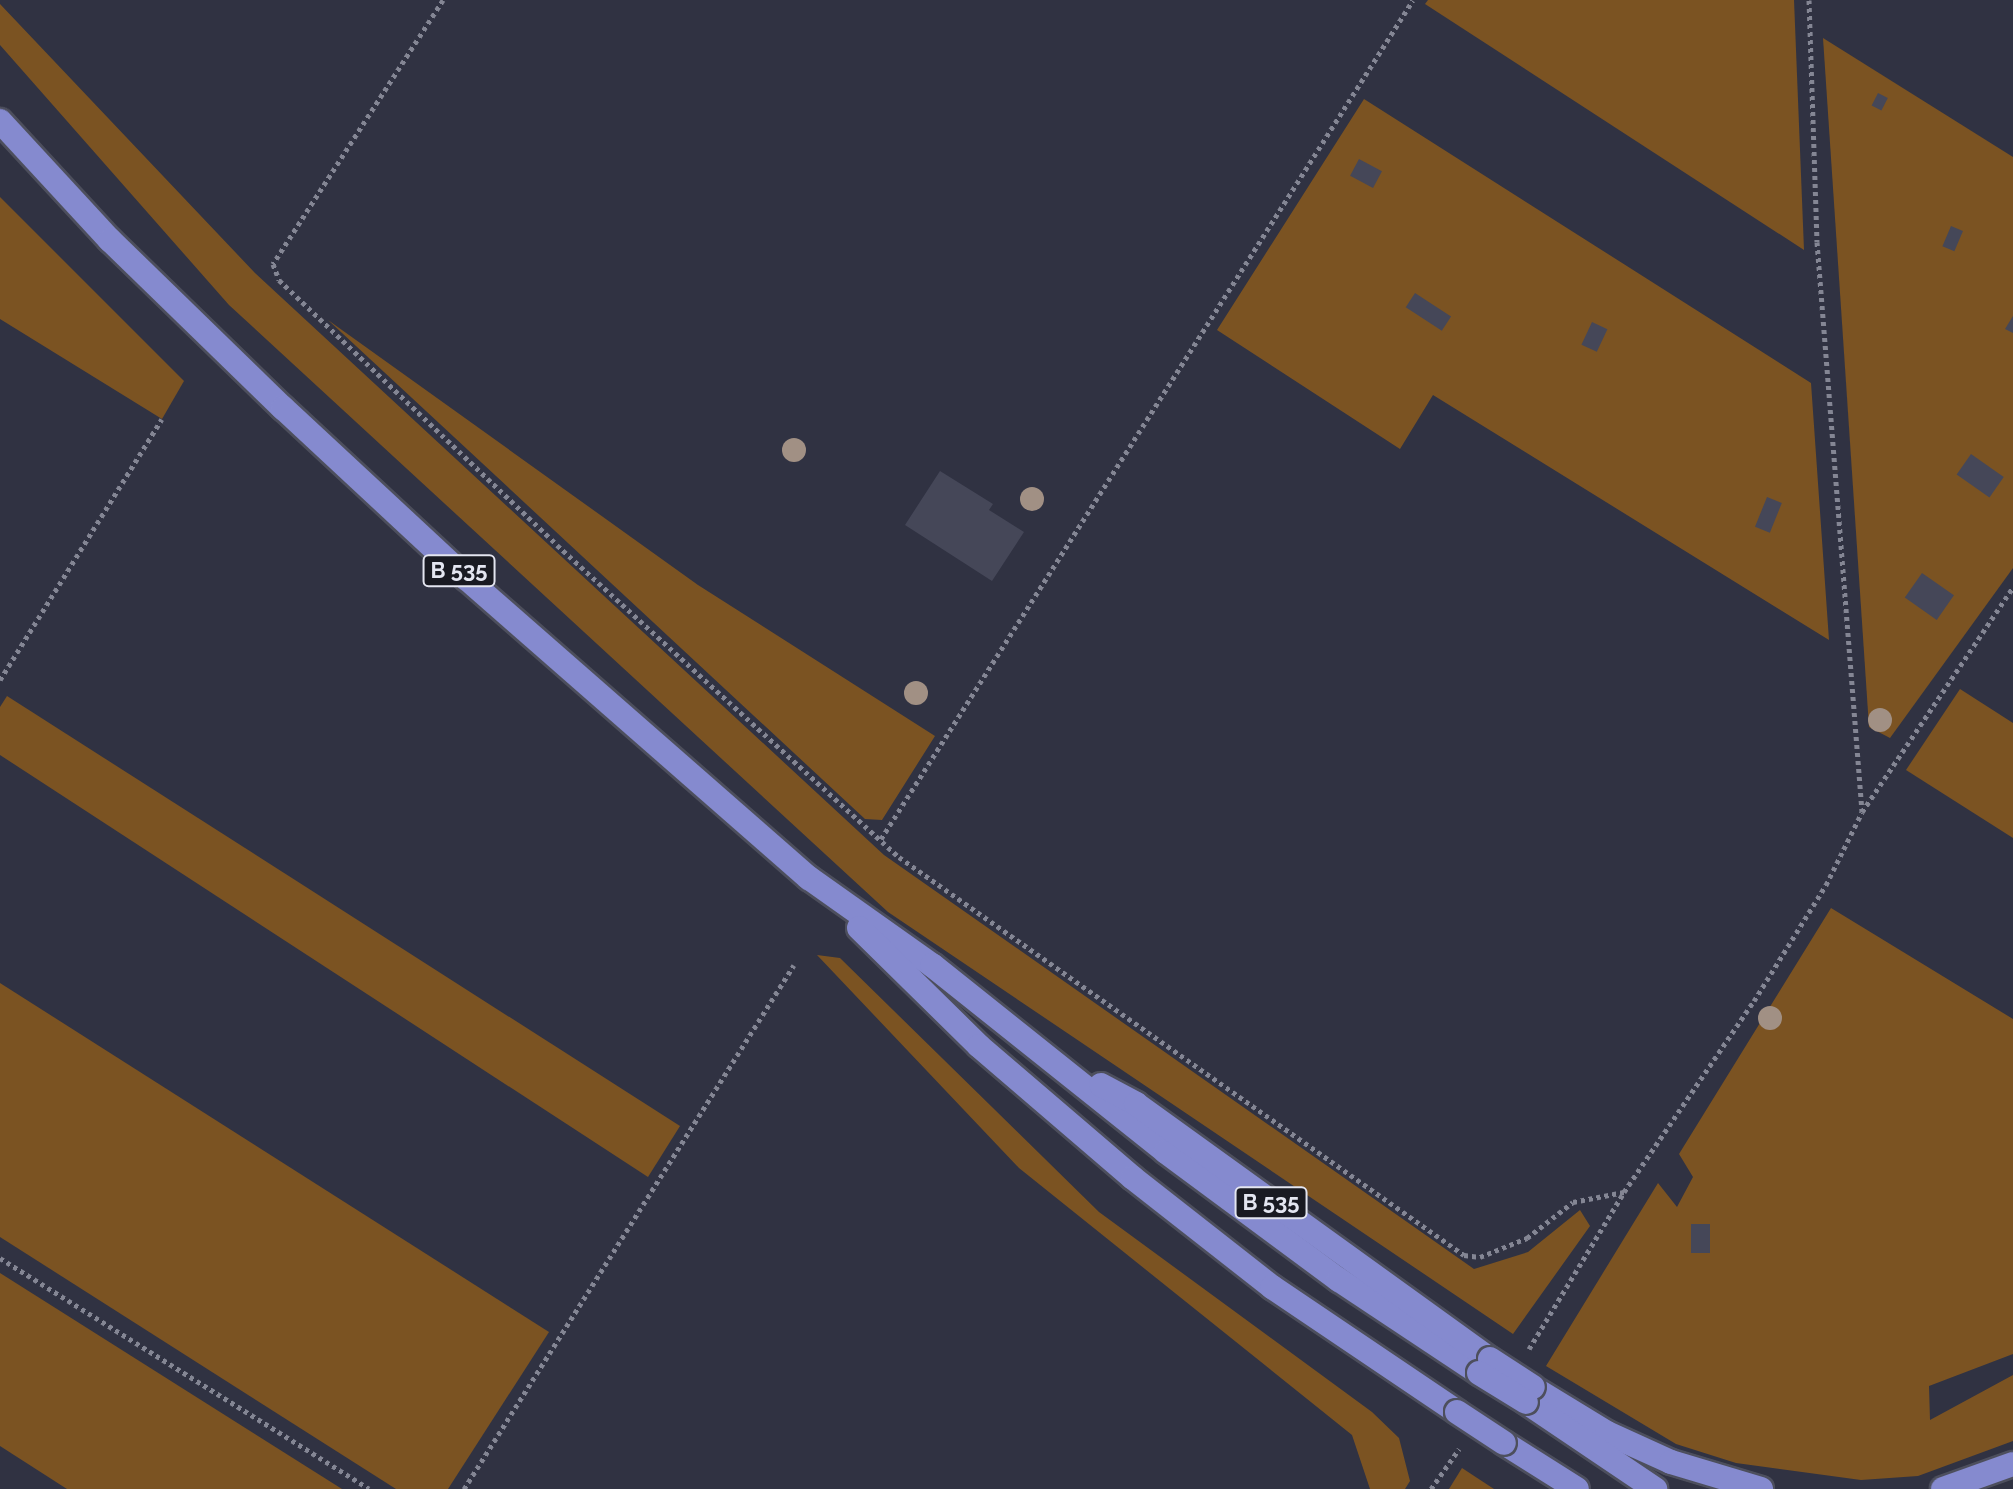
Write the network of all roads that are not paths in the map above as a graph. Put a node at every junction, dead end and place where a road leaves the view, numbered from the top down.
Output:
1 (0, 121) edge
2 (822, 888) junction
3 (1530, 1395) junction
4 (2013, 1464) edge
5 (1541, 1468) junction
6 (1559, 1489) edge
7 (1577, 1489) edge
8 (1655, 1489) edge
9 (1761, 1489) edge
10 (1943, 1489) edge

1 - 2 main road, B 535
2 - 3 main road, B 535, bridge
2 - 5 main road, B 535, bridge
3 - 8 main road, B 535
3 - 9 main road, B 535
4 - 10 main road
5 - 6 main road
5 - 7 main road, B 535

